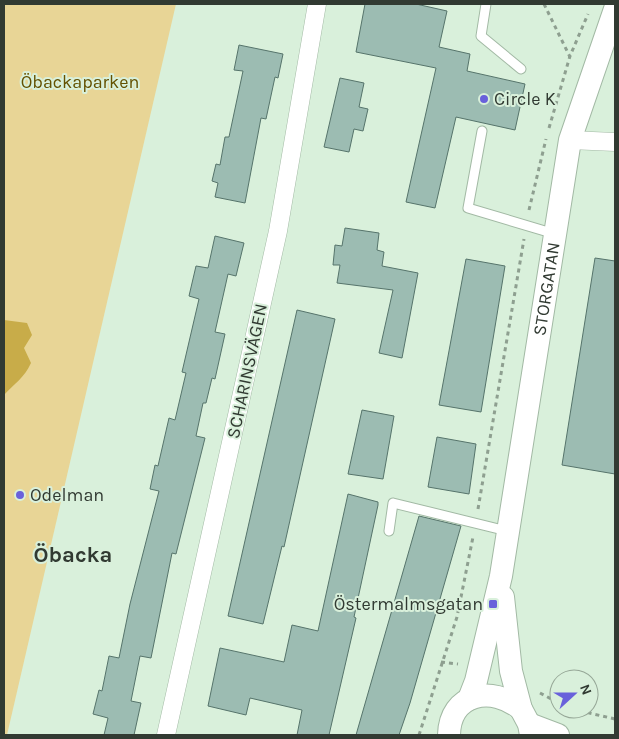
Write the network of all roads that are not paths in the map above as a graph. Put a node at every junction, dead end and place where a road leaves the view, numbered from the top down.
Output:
1 (317, 4) edge
2 (486, 4) edge
3 (615, 9) edge
4 (521, 69) dead end
5 (482, 131) dead end
6 (570, 140) junction
7 (615, 142) edge
8 (555, 234) junction
9 (389, 530) dead end
10 (508, 531) junction
11 (501, 576) junction
12 (469, 699) junction
13 (537, 727) edge
14 (166, 735) edge
15 (449, 735) edge

1 - 14 street, SCHARINSVÄGEN
2 - 4 lane
3 - 6 street, STORGATAN
5 - 8 lane
6 - 7 street
6 - 8 street, STORGATAN
8 - 10 street, STORGATAN
9 - 10 lane
10 - 11 street, STORGATAN
11 - 12 street, STORGATAN
11 - 13 street, STORGATAN
12 - 13 street, STORGATAN
12 - 15 street, STORGATAN

